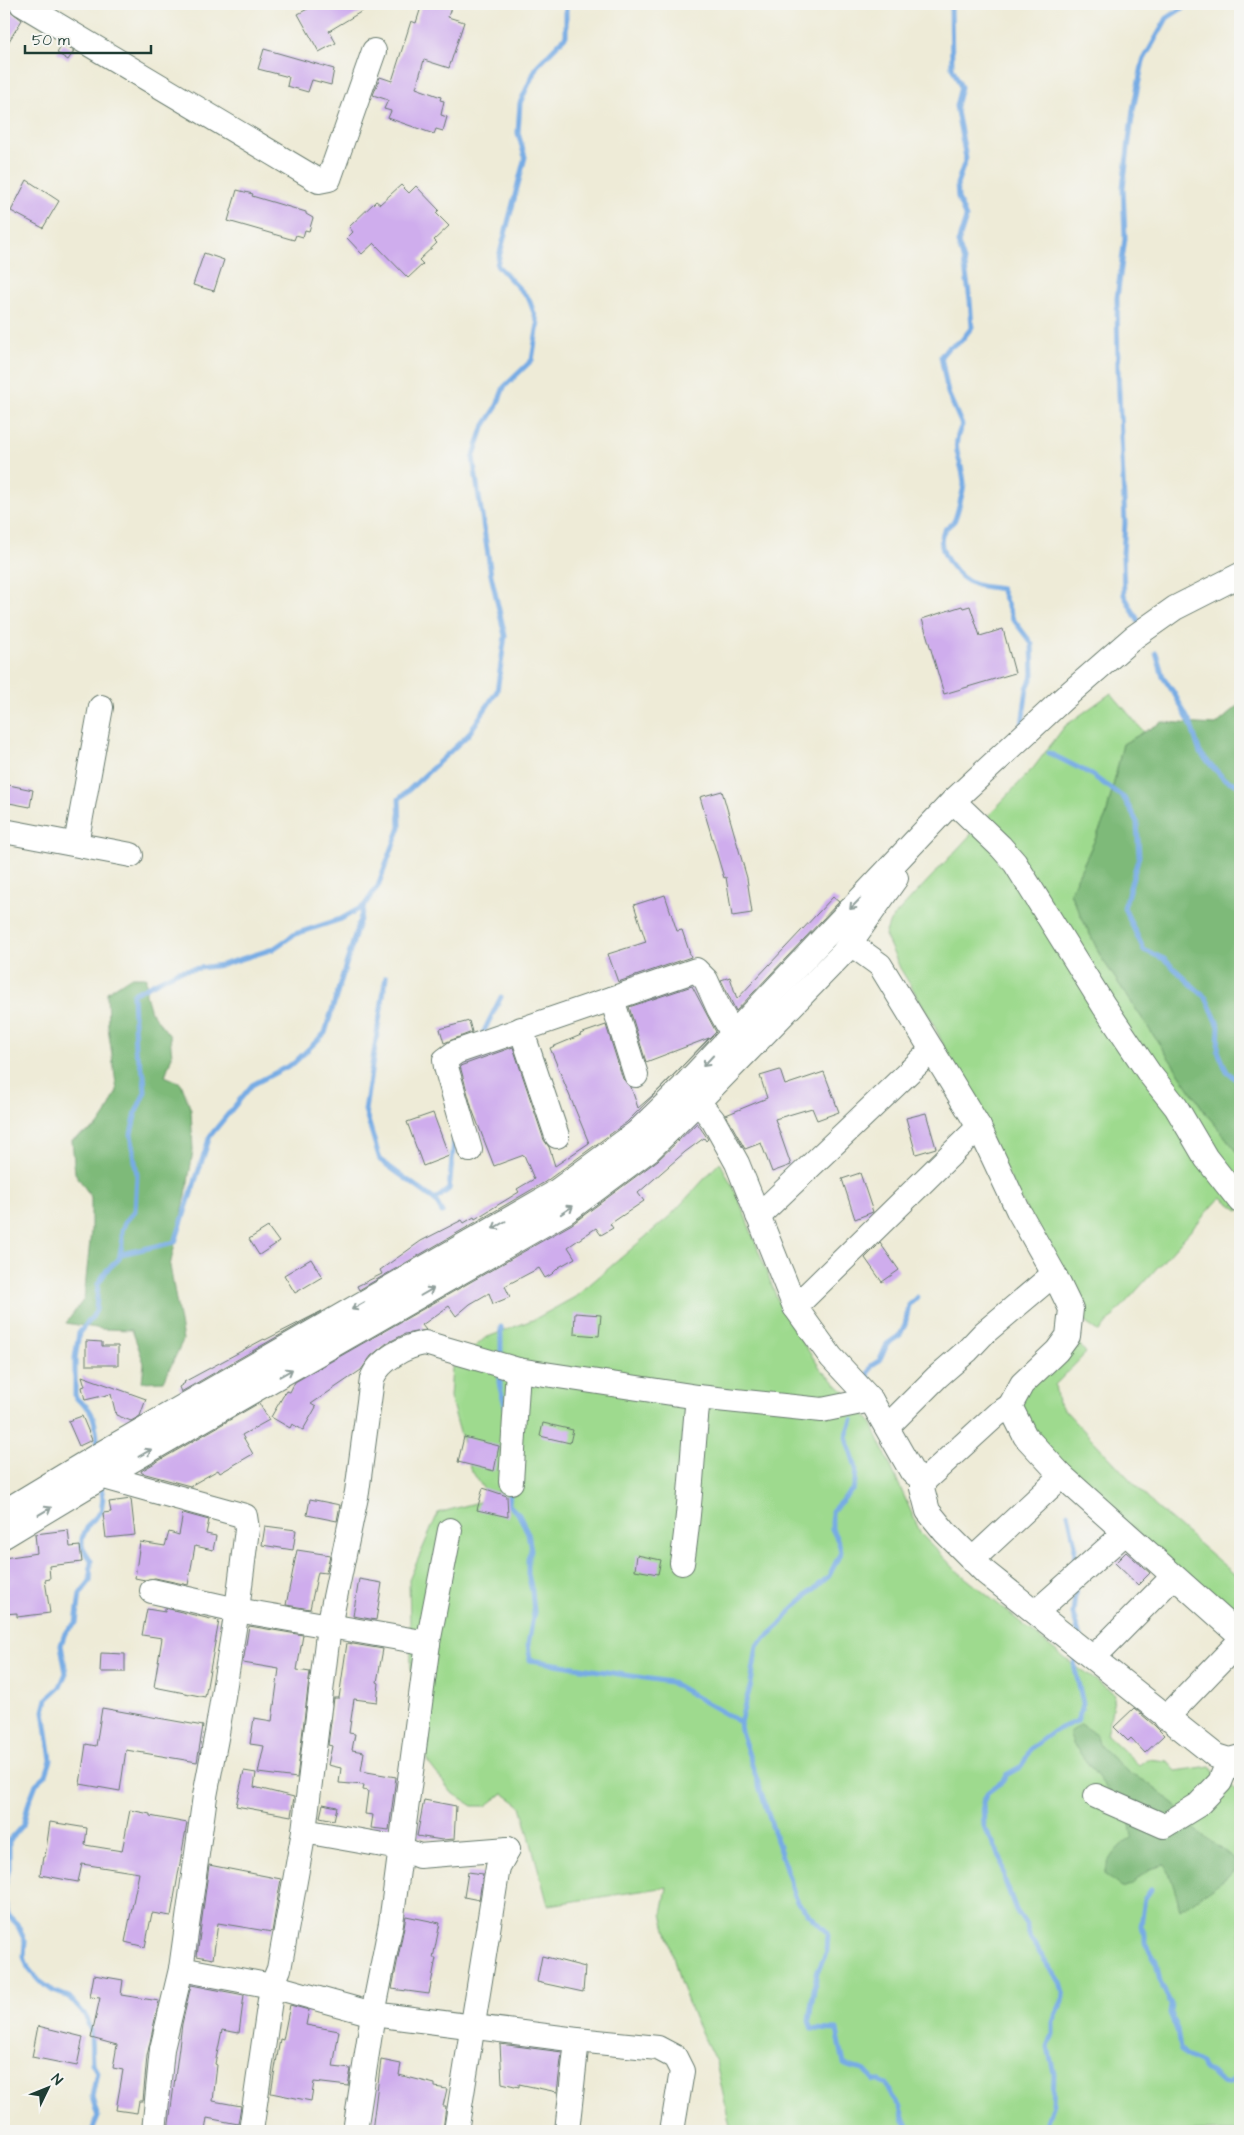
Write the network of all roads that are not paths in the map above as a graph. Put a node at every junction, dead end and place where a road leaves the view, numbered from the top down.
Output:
1 (22, 4) edge
2 (374, 51) dead end
3 (1240, 575) edge
4 (101, 707) dead end
5 (945, 810) junction
6 (4, 831) edge
7 (76, 844) junction
8 (131, 855) dead end
9 (851, 944) junction
10 (612, 998) junction
11 (521, 1029) junction
12 (733, 1034) junction
13 (932, 1050) junction
14 (636, 1075) dead end
15 (698, 1102) junction
16 (979, 1127) junction
17 (557, 1136) dead end
18 (470, 1150) dead end
19 (1240, 1201) edge
20 (758, 1216) junction
21 (1054, 1274) junction
22 (795, 1307) junction
23 (518, 1370) junction
24 (698, 1397) junction
25 (871, 1400) junction
26 (1010, 1406) junction
27 (887, 1427) junction
28 (1062, 1476) junction
29 (104, 1477) junction
30 (925, 1480) junction
31 (511, 1482) dead end
32 (4, 1512) edge
33 (450, 1530) dead end
34 (1125, 1533) junction
35 (4, 1536) edge
36 (972, 1560) junction
37 (682, 1563) dead end
38 (1174, 1577) junction
39 (152, 1591) dead end
40 (237, 1610) junction
41 (1036, 1612) junction
42 (329, 1626) junction
43 (1240, 1635) edge
44 (1240, 1641) edge
45 (428, 1643) junction
46 (1094, 1657) junction
47 (1166, 1718) junction
48 (1235, 1759) edge
49 (1096, 1796) dead end
50 (304, 1831) junction
51 (400, 1848) junction
52 (181, 1969) junction
53 (272, 1986) junction
54 (373, 2014) junction
55 (472, 2026) junction
56 (577, 2040) junction
57 (154, 2131) edge
58 (251, 2131) edge
59 (355, 2131) edge
60 (456, 2131) edge
61 (567, 2131) edge
62 (672, 2131) edge

1 - 2 street
3 - 5 street
4 - 7 street
5 - 9 street
5 -> 12 street
5 - 19 street
6 - 7 street
7 - 8 street
9 - 13 street
9 - 15 street
10 - 11 street
10 - 12 street
10 - 14 street
11 - 17 street
11 - 18 street
12 -> 32 street
13 - 16 street
13 - 20 street
15 - 20 street
29 -> 15 street
16 - 21 street
16 - 22 street
20 - 22 street
21 - 26 street
21 - 27 street
22 - 25 street
23 - 24 street
23 - 31 street
23 - 42 street
24 - 25 street
24 - 37 street
25 - 27 street
26 - 28 street
26 - 30 street
27 - 30 street
28 - 34 street
28 - 36 street
35 -> 29 street
29 - 40 street
30 - 36 street
33 - 45 street
34 - 38 street
34 - 41 street
36 - 41 street
38 - 43 street
38 - 46 street
39 - 40 street
40 - 42 street
40 - 52 street
41 - 46 street
42 - 45 street
42 - 50 street
44 - 47 street
45 - 51 street
46 - 47 street
47 - 48 street
48 - 49 street
50 - 51 street
50 - 53 street
51 - 54 street
51 - 55 street
52 - 53 street
52 - 57 street
53 - 54 street
53 - 58 street
54 - 55 street
54 - 59 street
55 - 56 street
55 - 60 street
56 - 61 street
56 - 62 street

